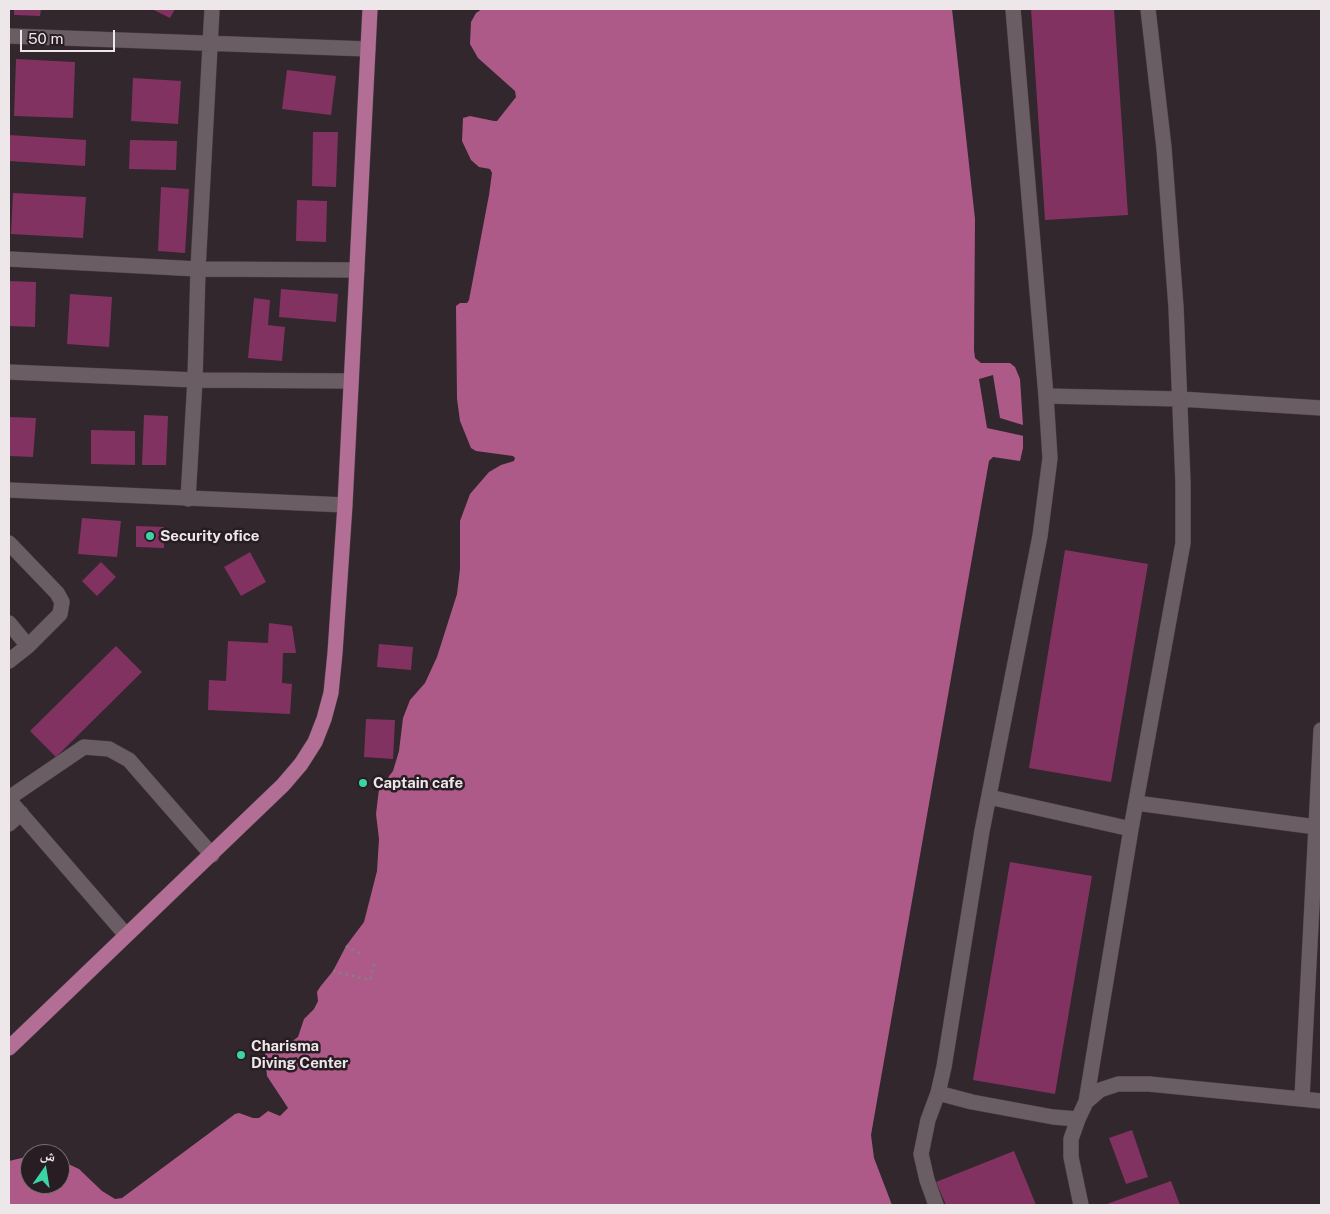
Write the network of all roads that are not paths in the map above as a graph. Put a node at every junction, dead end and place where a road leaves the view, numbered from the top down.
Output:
1 (212, 9) edge
2 (370, 9) edge
3 (1013, 9) edge
4 (1148, 9) edge
5 (9, 36) edge
6 (209, 44) junction
7 (368, 49) junction
8 (9, 259) edge
9 (198, 269) junction
10 (357, 270) junction
11 (9, 372) edge
12 (195, 380) junction
13 (351, 381) junction
14 (1046, 396) junction
15 (1180, 399) junction
16 (1321, 408) edge
17 (9, 490) edge
18 (188, 499) junction
19 (345, 505) junction
20 (9, 543) edge
21 (9, 623) edge
22 (28, 646) junction
23 (9, 661) edge
24 (1321, 730) edge
25 (989, 797) junction
26 (9, 799) edge
27 (1136, 803) junction
28 (21, 813) junction
29 (9, 824) edge
30 (1316, 827) junction
31 (1131, 829) junction
32 (212, 855) junction
33 (126, 935) junction
34 (9, 1048) edge
35 (938, 1092) junction
36 (1302, 1098) junction
37 (1320, 1100) edge
38 (1086, 1102) junction
39 (1078, 1119) junction
40 (936, 1205) edge
41 (1081, 1205) edge

1 - 6 street
2 - 7 main road
3 - 14 street
4 - 15 street
5 - 6 street
6 - 7 street
6 - 9 street
7 - 10 main road
8 - 9 street
9 - 10 street
9 - 12 street
10 - 13 main road
11 - 12 street
12 - 13 street
12 - 18 street
13 - 19 main road
14 - 15 street
14 - 25 street
15 - 16 street
15 - 27 street
17 - 18 street
18 - 19 street
19 - 32 main road
20 - 22 street
21 - 22 street
22 - 23 street
24 - 30 street
25 - 31 street
25 - 35 street
26 - 28 street
26 - 32 street
27 - 30 street
27 - 31 street
28 - 29 street
28 - 33 street
30 - 36 street
31 - 38 street
32 - 33 main road
33 - 34 main road
35 - 39 street
35 - 40 street
36 - 37 street
36 - 38 street
38 - 39 street
39 - 41 street

